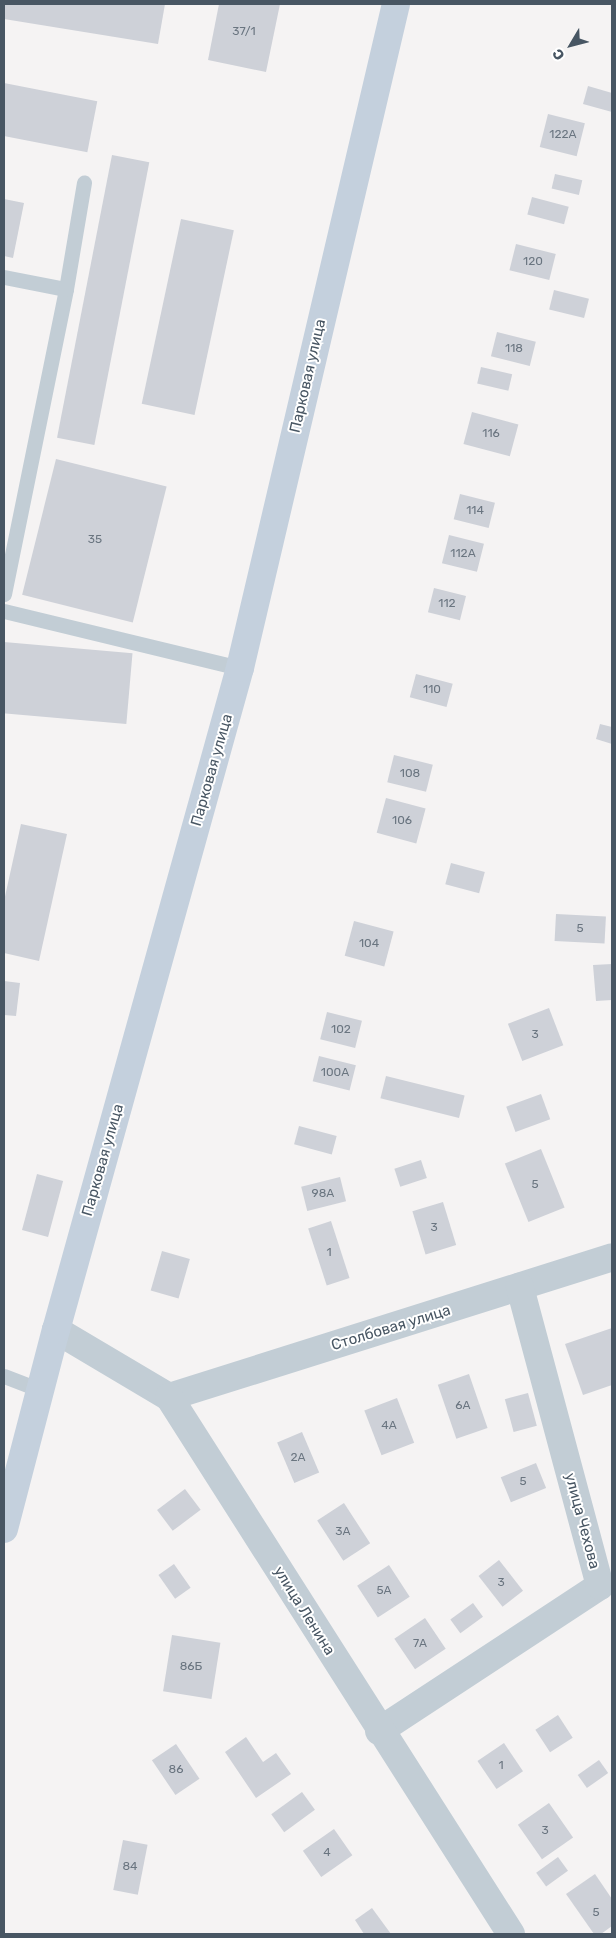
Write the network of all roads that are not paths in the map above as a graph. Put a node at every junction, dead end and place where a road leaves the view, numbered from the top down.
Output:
1 (396, 4) edge
2 (84, 183) dead end
3 (4, 277) edge
4 (66, 290) junction
5 (4, 594) edge
6 (4, 611) edge
7 (240, 668) junction
8 (612, 1257) edge
9 (520, 1287) junction
10 (56, 1330) junction
11 (4, 1376) edge
12 (40, 1390) junction
13 (169, 1397) junction
14 (4, 1527) edge
15 (379, 1731) junction
16 (511, 1934) edge

1 - 7 main road, Парковая улица
2 - 4 lane
3 - 4 lane
4 - 5 lane
6 - 7 lane
7 - 10 main road, Парковая улица
8 - 9 street, Столбовая улица
9 - 13 street, Столбовая улица
9 - 15 street, улица Чехова
10 - 12 main road, Парковая улица
10 - 13 street, улица Ленина
11 - 12 lane
12 - 14 main road, Парковая улица
13 - 15 street, улица Ленина
15 - 16 street, улица Ленина

